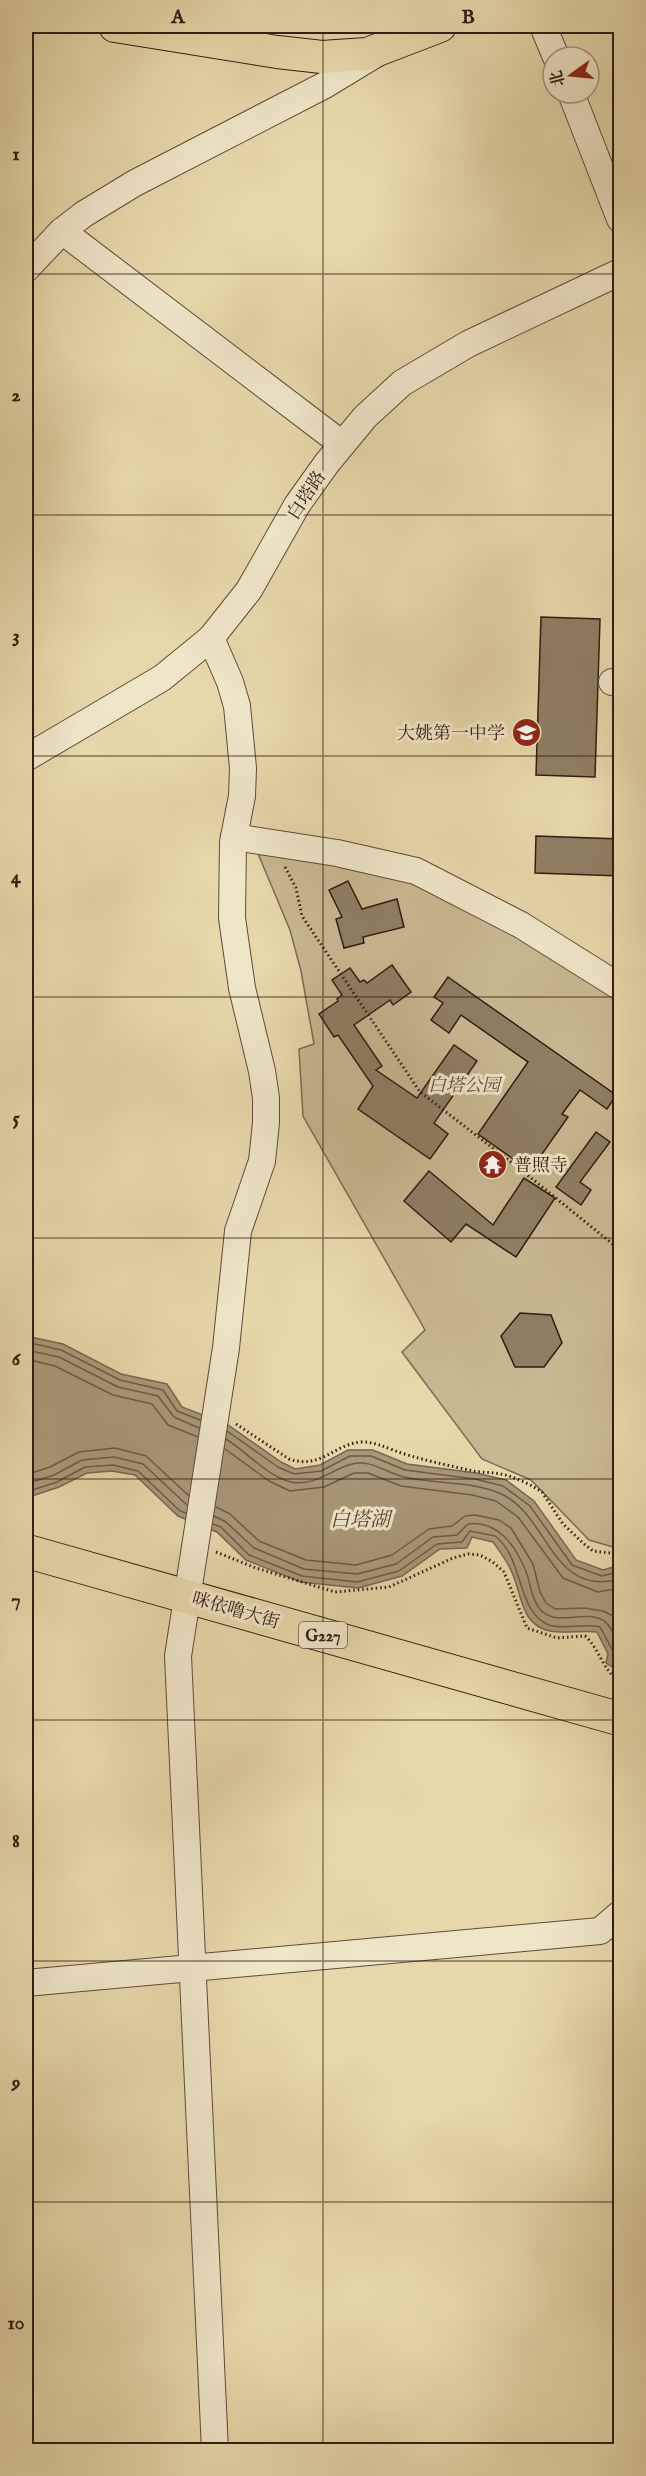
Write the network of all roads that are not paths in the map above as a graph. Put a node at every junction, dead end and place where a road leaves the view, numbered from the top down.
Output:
1 (115, 26) edge
2 (440, 26) edge
3 (543, 26) edge
4 (551, 45) edge
5 (383, 49) junction
6 (576, 105) edge
7 (621, 219) edge
8 (62, 231) junction
9 (26, 269) edge
10 (621, 272) edge
11 (342, 444) junction
12 (211, 638) junction
13 (26, 758) edge
14 (234, 837) junction
15 (621, 987) edge
16 (26, 1551) edge
17 (186, 1596) junction
18 (621, 1719) edge
19 (621, 1914) edge
20 (193, 1968) junction
21 (26, 1983) edge
22 (215, 2451) edge

1 - 5 main road
2 - 5 main road
3 - 4 street
5 - 8 street
6 - 7 street
8 - 9 street
8 - 11 street
10 - 11 street, 白塔路
11 - 12 street, 白塔路
12 - 13 street, 白塔路
12 - 14 street
14 - 15 street
14 - 17 street
16 - 17 highway, 咪依噜大街 / G227
17 - 18 highway, 咪依噜大街 / G227
17 - 20 street
19 - 20 street
20 - 21 street
20 - 22 street

